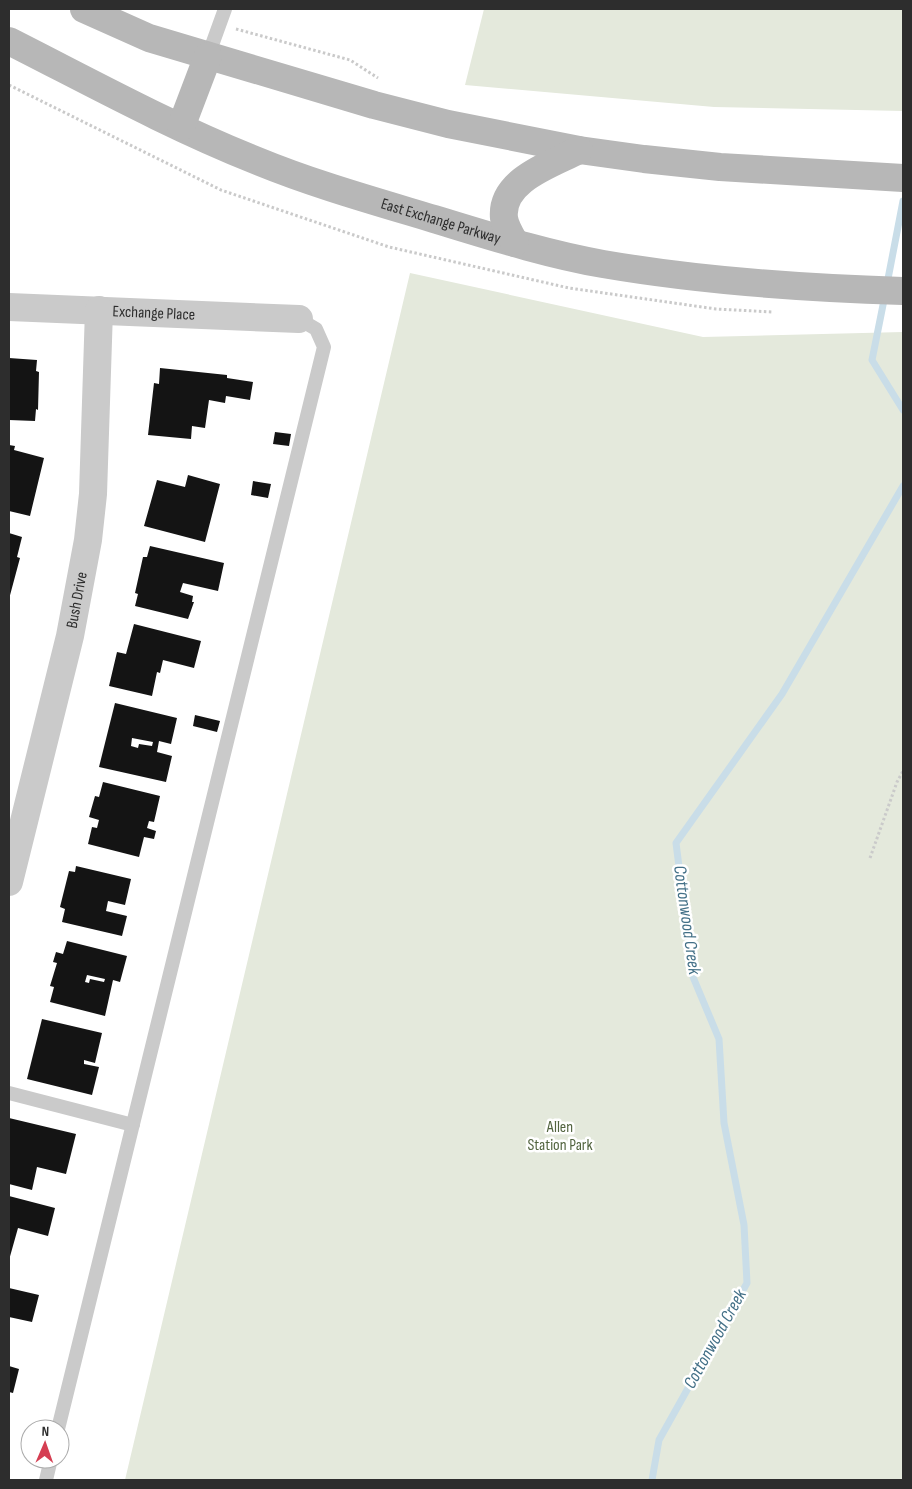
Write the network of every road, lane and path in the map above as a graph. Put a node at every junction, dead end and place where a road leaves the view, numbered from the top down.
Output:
1 (84, 9) edge
2 (225, 9) edge
3 (219, 26) junction
4 (9, 41) edge
5 (208, 56) junction
6 (381, 79) dead end
7 (181, 127) junction
8 (579, 150) junction
9 (903, 178) edge
10 (514, 243) junction
11 (903, 291) edge
12 (9, 307) edge
13 (99, 310) junction
14 (299, 319) joint
15 (903, 770) edge
16 (17, 814) edge
17 (870, 858) dead end
18 (9, 882) edge
19 (9, 1093) edge
20 (133, 1125) junction
21 (60, 1419) edge

1 - 5 main road
2 - 3 lane
3 - 5 lane
3 - 6 path
4 - 7 main road, East Exchange Parkway
5 - 7 main road
5 - 8 main road
7 - 10 main road, East Exchange Parkway
8 - 9 main road
8 - 10 main road
10 - 11 main road, East Exchange Parkway
12 - 13 street, Exchange Place
13 - 14 street, Exchange Place
13 - 16 street, Bush Drive
14 - 20 lane
15 - 17 path
16 - 18 street, Bush Drive
19 - 20 lane
20 - 21 lane

